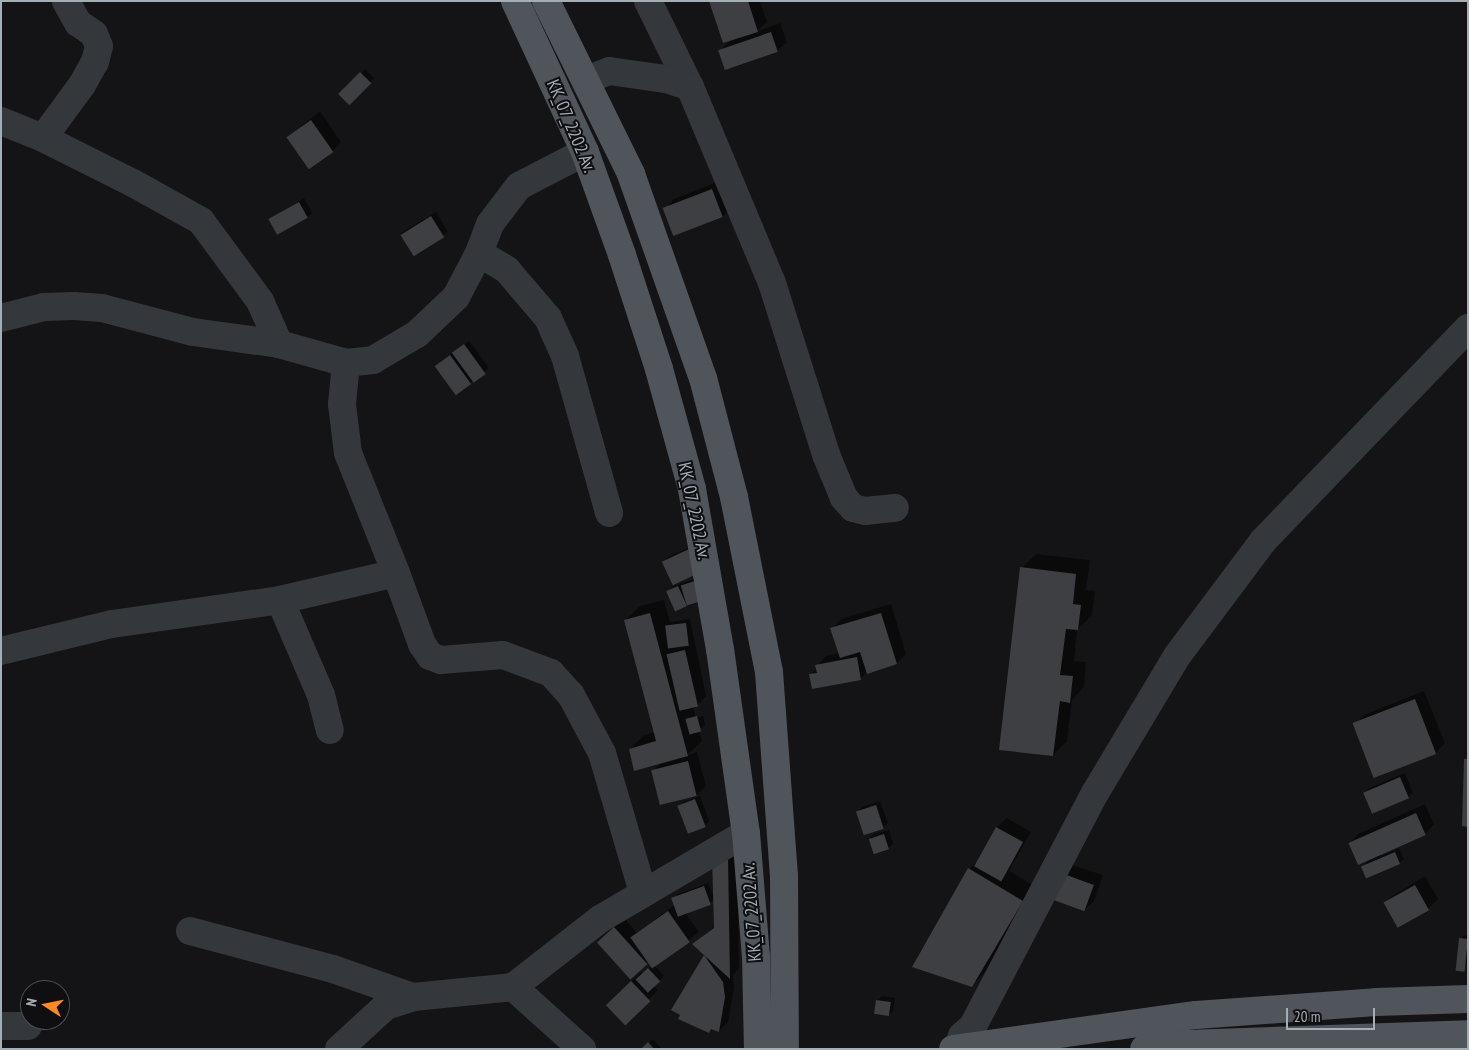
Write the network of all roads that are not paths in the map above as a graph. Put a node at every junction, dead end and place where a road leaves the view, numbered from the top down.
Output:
1 (66, 1) edge
2 (516, 1) edge
3 (546, 1) edge
4 (648, 1) edge
5 (586, 80) junction
6 (690, 87) junction
7 (1, 121) edge
8 (43, 138) junction
9 (584, 152) junction
10 (479, 253) junction
11 (1, 318) edge
12 (1468, 328) edge
13 (279, 344) junction
14 (346, 363) junction
15 (895, 508) dead end
16 (609, 514) dead end
17 (396, 573) junction
18 (280, 600) junction
19 (1, 651) edge
20 (330, 730) dead end
21 (746, 832) junction
22 (643, 892) junction
23 (190, 931) dead end
24 (513, 988) junction
25 (413, 997) junction
26 (1468, 999) edge
27 (1468, 1034) edge
28 (955, 1048) edge
29 (339, 1049) edge
30 (582, 1049) edge
31 (758, 1049) edge
32 (786, 1049) edge
33 (1144, 1049) edge

1 - 8 street
2 - 9 main road, KK_07_2202 Av.
3 - 5 main road
4 - 6 street
5 - 6 street
5 - 32 main road
6 - 15 street
7 - 8 street
8 - 13 street
9 - 10 street
9 - 21 main road, KK_07_2202 Av.
10 - 14 street
10 - 16 street
11 - 13 street
12 - 28 street
13 - 14 street
14 - 17 street
17 - 18 street
17 - 22 street
18 - 19 street
18 - 20 street
21 - 22 street
21 - 31 main road, KK_07_2202 Av.
22 - 24 street
23 - 25 street
24 - 25 street
24 - 30 street
25 - 29 street
26 - 28 main road
27 - 33 main road

